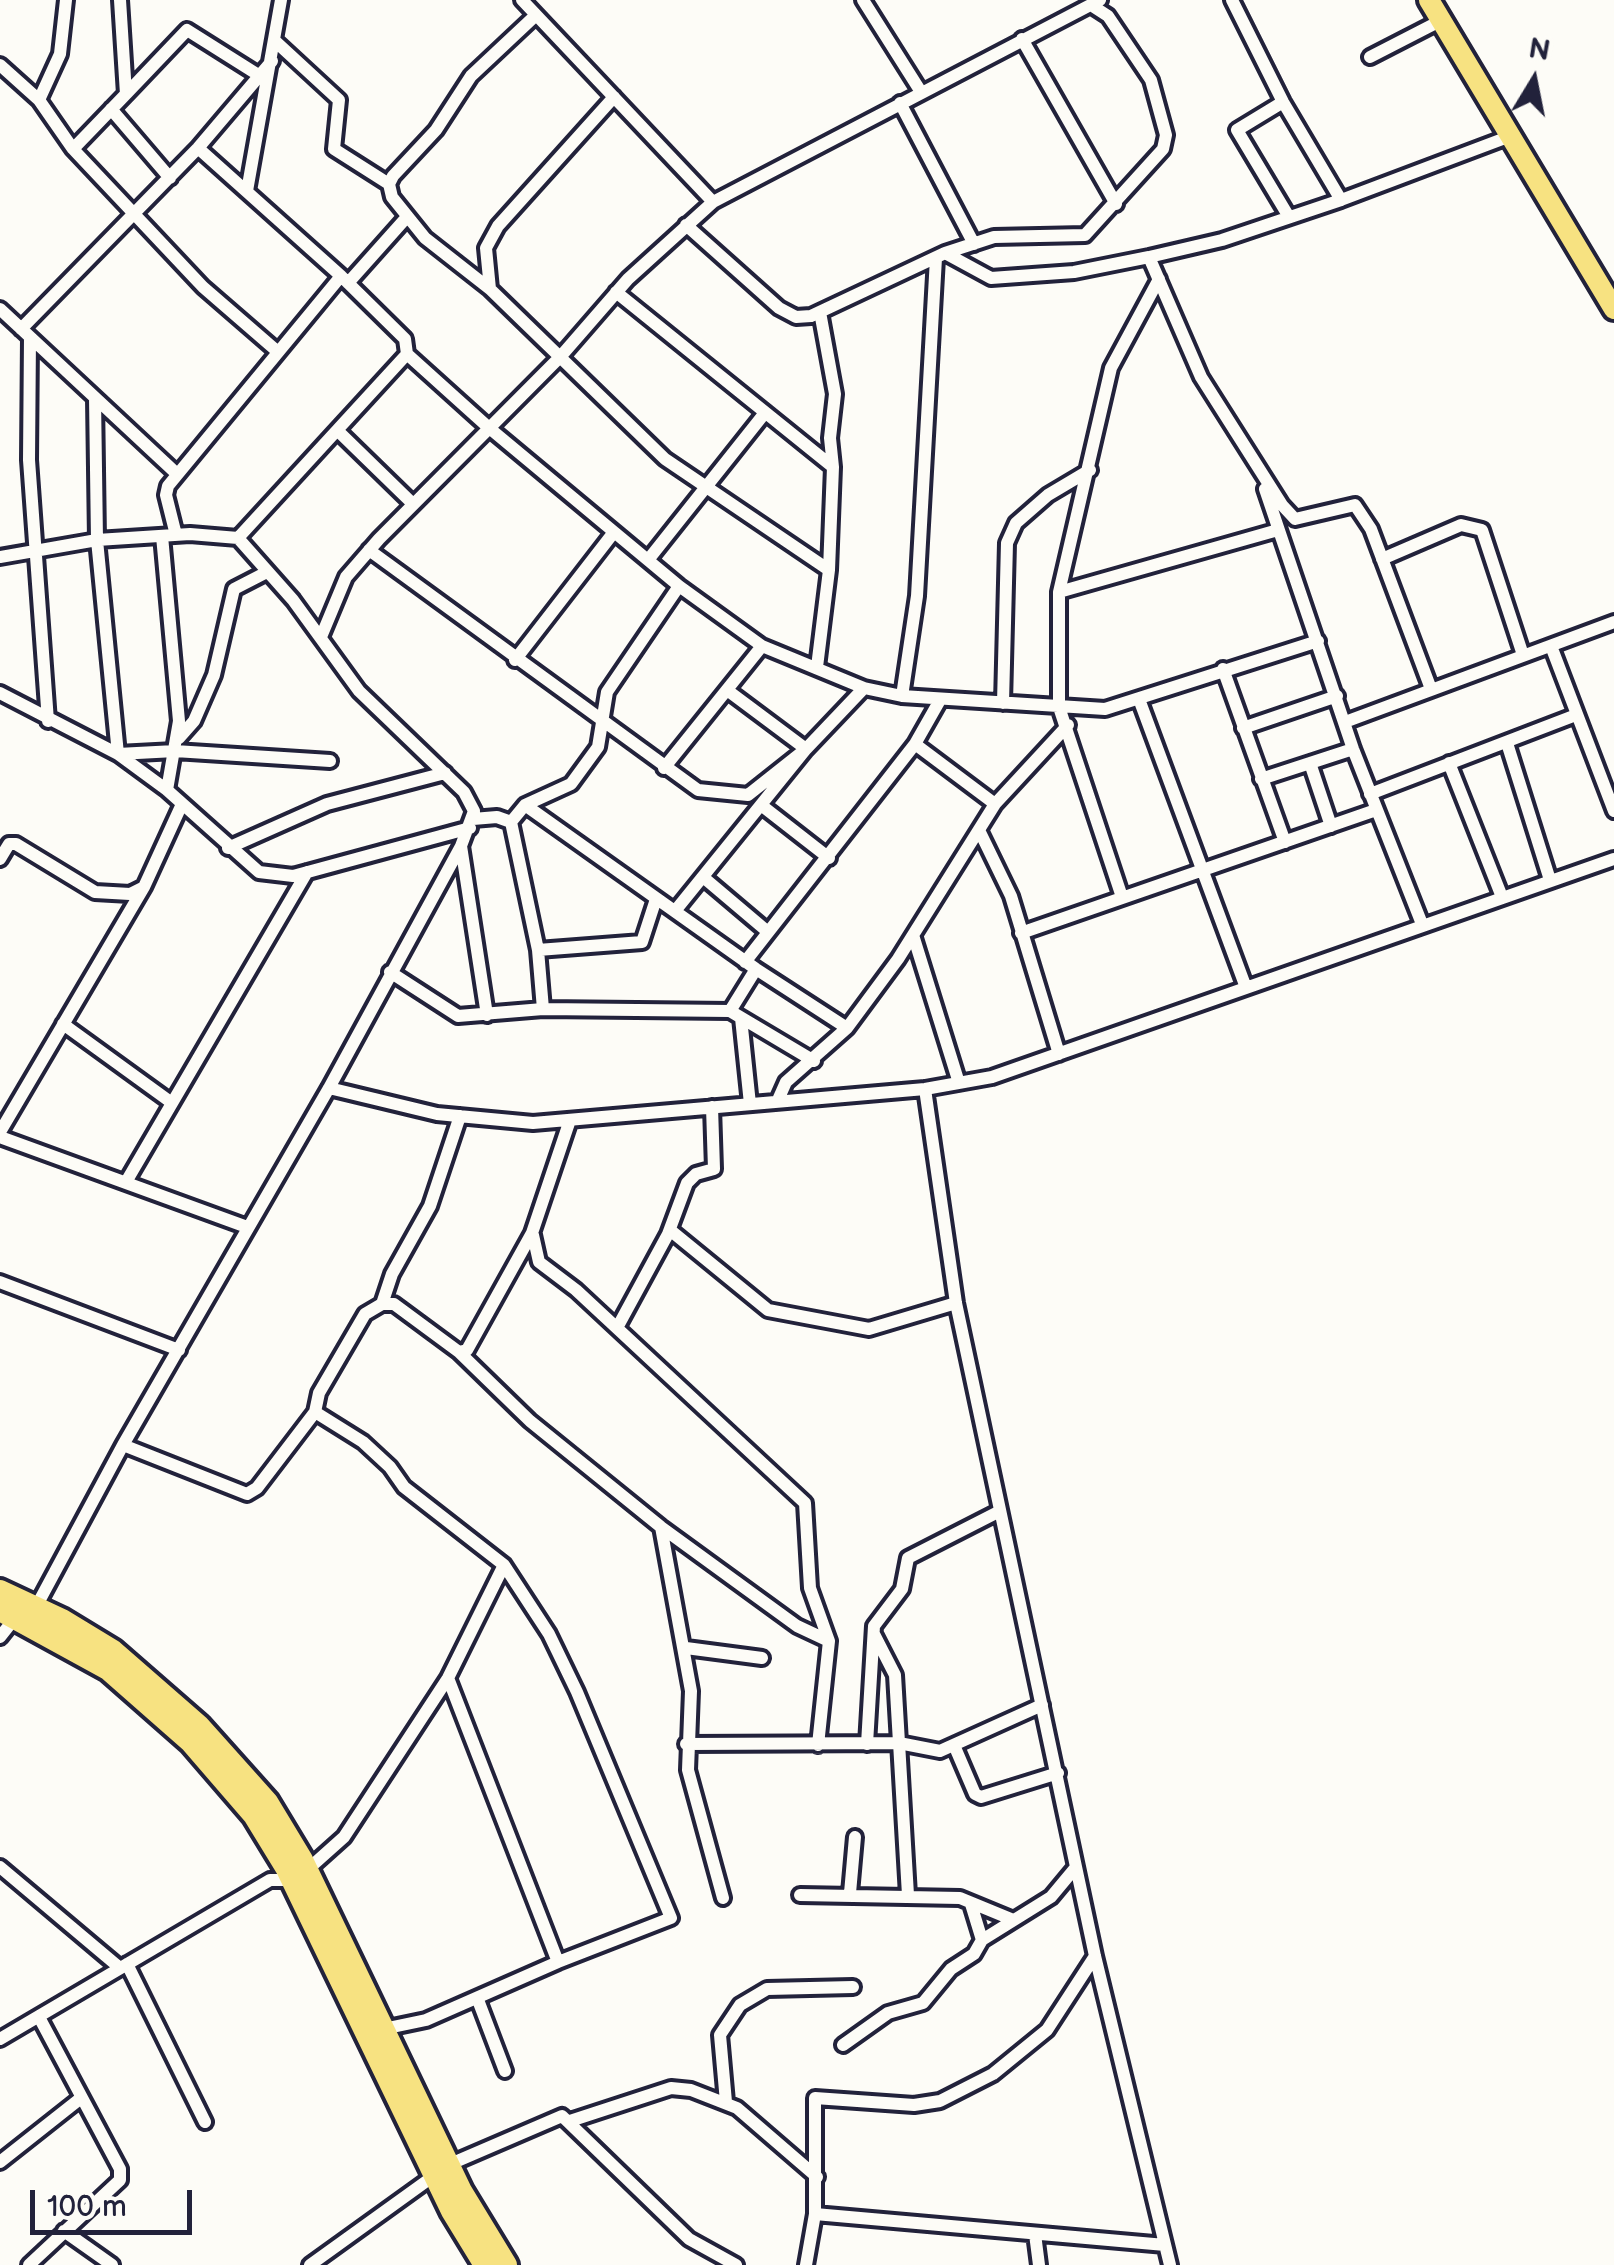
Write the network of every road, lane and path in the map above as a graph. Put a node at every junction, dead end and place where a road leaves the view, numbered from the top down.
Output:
1 (66, 0) edge
2 (120, 0) edge
3 (281, 0) edge
4 (522, 0) edge
5 (863, 0) edge
6 (1232, 0) edge
7 (1429, 0) edge
8 (1095, 3) edge
9 (536, 16) junction
10 (1440, 21) junction
11 (1022, 39) junction
12 (275, 41) junction
13 (1370, 57) dead end
14 (272, 60) junction
15 (0, 65) edge
16 (260, 76) junction
17 (921, 92) junction
18 (126, 94) junction
19 (614, 97) junction
20 (40, 100) junction
21 (1284, 102) junction
22 (900, 103) junction
23 (111, 109) junction
24 (1508, 137) junction
25 (198, 148) junction
26 (73, 149) junction
27 (170, 178) junction
28 (389, 184) junction
29 (247, 192) junction
30 (1341, 200) junction
31 (713, 202) junction
32 (1116, 204) junction
33 (134, 212) junction
34 (406, 218) junction
35 (1289, 218) junction
36 (686, 225) junction
37 (974, 244) junction
38 (940, 256) junction
39 (1149, 257) junction
40 (344, 279) junction
41 (1159, 280) junction
42 (490, 290) junction
43 (616, 292) junction
44 (0, 309) edge
45 (1614, 310) edge
46 (820, 312) junction
47 (26, 333) junction
48 (278, 352) junction
49 (407, 354) junction
50 (561, 356) junction
51 (96, 398) junction
52 (764, 414) junction
53 (488, 427) junction
54 (338, 432) junction
55 (834, 467) junction
56 (1090, 470) junction
57 (1260, 473) junction
58 (177, 474) junction
59 (705, 487) junction
60 (413, 504) junction
61 (1278, 530) junction
62 (614, 532) junction
63 (169, 535) junction
64 (238, 538) junction
65 (97, 540) junction
66 (369, 550) junction
67 (34, 552) junction
68 (0, 556) edge
69 (1382, 559) junction
70 (648, 560) junction
71 (829, 570) junction
72 (267, 572) junction
73 (680, 586) junction
74 (1059, 592) junction
75 (1614, 622) edge
76 (322, 636) junction
77 (1318, 640) junction
78 (762, 646) junction
79 (1551, 646) junction
80 (1522, 652) junction
81 (516, 660) junction
82 (816, 667) junction
83 (1223, 669) junction
84 (864, 688) junction
85 (1432, 689) junction
86 (727, 690) junction
87 (0, 693) edge
88 (902, 696) junction
89 (1336, 696) junction
90 (1140, 698) junction
91 (940, 700) junction
92 (1002, 703) junction
93 (1059, 707) junction
94 (1576, 715) junction
95 (48, 721) junction
96 (1345, 722) junction
97 (601, 724) junction
98 (1068, 725) junction
99 (1243, 728) junction
100 (177, 744) junction
101 (915, 744) junction
102 (1506, 744) junction
103 (806, 750) junction
104 (1353, 750) junction
105 (118, 754) junction
106 (330, 761) dead end
107 (1448, 763) junction
108 (1310, 764) junction
109 (664, 768) junction
110 (445, 773) junction
111 (1261, 779) junction
112 (167, 790) junction
113 (1370, 794) junction
114 (182, 804) junction
115 (995, 804) junction
116 (524, 805) junction
117 (761, 805) junction
118 (1376, 810) junction
119 (1614, 811) edge
120 (511, 822) junction
121 (472, 824) junction
122 (1330, 826) junction
123 (979, 830) junction
124 (1285, 842) junction
125 (461, 846) junction
126 (2, 848) edge
127 (228, 848) junction
128 (830, 858) junction
129 (1614, 859) edge
130 (1202, 868) junction
131 (307, 872) junction
132 (703, 877) junction
133 (1550, 880) junction
134 (144, 887) junction
135 (1502, 897) junction
136 (1122, 898) junction
137 (656, 899) junction
138 (676, 910) junction
139 (1422, 924) junction
140 (768, 932) junction
141 (1021, 933) junction
142 (912, 935) junction
143 (538, 950) junction
144 (750, 966) junction
145 (390, 972) junction
146 (1245, 985) junction
147 (543, 1008) junction
148 (487, 1015) junction
149 (736, 1015) junction
150 (63, 1024) junction
151 (848, 1028) junction
152 (1059, 1054) junction
153 (814, 1061) junction
154 (959, 1083) junction
155 (329, 1088) junction
156 (925, 1089) junction
157 (778, 1100) junction
158 (172, 1103) junction
159 (750, 1104) junction
160 (712, 1108) junction
161 (460, 1116) junction
162 (570, 1120) junction
163 (0, 1134) edge
164 (126, 1182) junction
165 (247, 1227) junction
166 (670, 1230) junction
167 (532, 1233) junction
168 (0, 1282) edge
169 (956, 1302) junction
170 (382, 1304) junction
171 (617, 1328) junction
172 (180, 1350) junction
173 (459, 1352) junction
174 (315, 1412) junction
175 (123, 1445) junction
176 (1000, 1511) junction
177 (662, 1527) junction
178 (504, 1565) junction
179 (0, 1591) edge
180 (13, 1618) edge
181 (817, 1630) junction
182 (874, 1634) junction
183 (686, 1648) junction
184 (762, 1658) dead end
185 (448, 1678) junction
186 (1042, 1704) junction
187 (900, 1743) junction
188 (686, 1744) junction
189 (866, 1744) junction
190 (818, 1745) junction
191 (954, 1746) junction
192 (1058, 1773) junction
193 (855, 1837) dead end
194 (1076, 1866) junction
195 (289, 1868) junction
196 (4, 1875) edge
197 (850, 1894) junction
198 (800, 1895) dead end
199 (908, 1895) junction
200 (723, 1898) dead end
201 (971, 1904) junction
202 (1011, 1920) junction
203 (982, 1940) junction
204 (1095, 1956) junction
205 (558, 1962) junction
206 (124, 1966) junction
207 (853, 1987) dead end
208 (478, 2000) junction
209 (38, 2016) junction
210 (382, 2029) junction
211 (0, 2040) edge
212 (842, 2046) dead end
213 (505, 2071) dead end
214 (81, 2098) junction
215 (726, 2102) junction
216 (417, 2119) junction
217 (206, 2122) dead end
218 (570, 2122) junction
219 (0, 2162) edge
220 (441, 2170) junction
221 (817, 2176) junction
222 (815, 2214) junction
223 (64, 2231) junction
224 (1034, 2234) junction
225 (1165, 2245) junction
226 (29, 2265) edge
227 (112, 2265) edge
228 (310, 2265) edge
229 (484, 2265) edge
230 (506, 2265) edge
231 (736, 2265) edge
232 (806, 2265) edge
233 (1038, 2265) edge
234 (1170, 2265) edge

1 - 20 street
2 - 18 street
3 - 12 street
4 - 9 street
5 - 17 street
6 - 21 street
7 - 10 main road
8 - 11 street
8 - 32 street
9 - 19 street
9 - 28 street
10 - 13 street
10 - 24 main road
11 - 17 street
11 - 32 street
12 - 14 street
12 - 28 street
14 - 16 street
14 - 29 street
15 - 20 street
16 - 18 street
16 - 25 street
17 - 22 street
18 - 23 street
19 - 31 street
19 - 42 street
20 - 26 street
21 - 30 street
21 - 35 street
22 - 31 street
22 - 37 street
23 - 26 street
23 - 27 street
24 - 30 street
24 - 45 main road
25 - 27 street
25 - 29 street
26 - 33 street
27 - 33 street
28 - 34 street
29 - 40 street
30 - 35 street
31 - 36 street
32 - 37 street
33 - 47 street
33 - 48 street
34 - 40 street
34 - 42 street
35 - 39 street
36 - 43 street
36 - 46 street
37 - 38 street
38 - 39 street
38 - 46 street
38 - 88 street
39 - 41 street
40 - 48 street
40 - 49 street
41 - 56 street
41 - 57 street
42 - 50 street
43 - 50 street
43 - 52 street
44 - 47 street
46 - 55 street
47 - 51 street
47 - 67 street
48 - 58 street
49 - 53 street
49 - 54 street
50 - 53 street
50 - 59 street
51 - 58 street
51 - 65 street
52 - 55 street
52 - 59 street
53 - 60 street
53 - 62 street
54 - 60 street
54 - 64 street
55 - 71 street
56 - 74 street
56 - 92 street
57 - 61 street
57 - 69 street
58 - 63 street
59 - 70 street
59 - 71 street
60 - 66 street
61 - 74 street
61 - 77 street
62 - 70 street
62 - 81 street
63 - 64 street
63 - 65 street
63 - 100 street
64 - 72 street
65 - 67 street
65 - 105 street
66 - 76 street
66 - 81 street
67 - 68 street
67 - 95 street
69 - 80 street
69 - 85 street
70 - 73 street
71 - 82 street
72 - 76 street
72 - 100 street
73 - 78 street
73 - 97 street
74 - 93 street
75 - 79 street
76 - 110 street
77 - 83 street
77 - 89 street
78 - 82 street
78 - 86 street
79 - 80 street
79 - 94 street
80 - 85 street
81 - 97 street
82 - 84 street
83 - 90 street
83 - 99 street
84 - 88 street
84 - 103 street
85 - 96 street
86 - 103 street
86 - 109 street
87 - 95 street
88 - 91 street
89 - 96 street
89 - 99 street
90 - 93 street
90 - 130 street
91 - 92 street
91 - 101 street
92 - 93 street
93 - 98 street
94 - 102 street
94 - 119 street
95 - 105 street
96 - 104 street
97 - 109 street
97 - 116 street
98 - 115 street
98 - 136 street
99 - 111 street
100 - 105 street
100 - 106 street
100 - 112 street
101 - 115 street
101 - 128 street
102 - 107 street
102 - 133 street
103 - 109 street
103 - 117 street
104 - 108 street
104 - 113 street
105 - 112 street
107 - 113 street
107 - 135 street
108 - 111 street
108 - 122 street
110 - 121 street
110 - 127 street
111 - 124 street
112 - 114 street
113 - 118 street
114 - 127 street
114 - 134 street
115 - 123 street
116 - 120 street
116 - 137 street
117 - 128 street
117 - 132 street
118 - 122 street
118 - 139 street
120 - 121 street
120 - 143 street
121 - 125 street
121 - 131 street
122 - 124 street
123 - 141 street
123 - 142 street
124 - 130 street
125 - 145 street
125 - 148 street
126 - 134 street
127 - 131 street
128 - 140 street
129 - 133 street
130 - 136 street
130 - 146 street
131 - 158 street
132 - 138 street
132 - 140 street
133 - 135 street
134 - 150 street
135 - 139 street
136 - 141 street
137 - 138 street
137 - 143 street
138 - 144 street
139 - 146 street
140 - 144 street
141 - 152 street
142 - 151 street
142 - 154 street
143 - 147 street
144 - 149 street
144 - 151 street
145 - 148 street
145 - 155 street
146 - 152 street
147 - 148 street
147 - 149 street
149 - 153 street
149 - 159 street
150 - 158 street
150 - 163 street
151 - 153 street
152 - 154 street
153 - 157 street
154 - 156 street
155 - 161 street
155 - 165 street
156 - 157 street
156 - 169 street
157 - 159 street
158 - 164 street
159 - 160 street
160 - 162 street
160 - 166 street
161 - 162 street
161 - 170 street
162 - 167 street
163 - 164 street
164 - 165 street
165 - 172 street
166 - 169 street
166 - 171 street
167 - 171 street
167 - 173 street
168 - 172 street
169 - 176 street
170 - 173 street
170 - 174 street
171 - 181 street
172 - 175 street
173 - 177 street
174 - 175 street
174 - 178 street
175 - 180 street
176 - 182 street
176 - 186 street
177 - 181 street
177 - 183 street
178 - 185 street
178 - 205 street
179 - 180 highway
180 - 195 highway
181 - 190 street
182 - 187 street
182 - 189 street
183 - 184 street
183 - 188 street
185 - 195 street
185 - 205 street
186 - 191 street
186 - 192 street
187 - 189 street
187 - 191 street
187 - 199 street
188 - 190 street
188 - 200 street
189 - 190 street
191 - 192 street
192 - 194 street
193 - 197 street
194 - 202 street
194 - 204 street
195 - 206 street
195 - 210 highway
195 - 216 highway
196 - 206 street
197 - 198 street
197 - 199 street
199 - 201 street
201 - 202 street
201 - 203 street
202 - 203 street
203 - 212 street
204 - 221 street
204 - 225 street
205 - 208 street
206 - 209 street
206 - 217 street
207 - 215 street
208 - 210 street
208 - 213 street
209 - 211 street
209 - 214 street
210 - 216 highway
214 - 219 street
214 - 223 street
215 - 218 street
215 - 221 street
216 - 220 highway
218 - 220 street
218 - 231 street
220 - 228 street
220 - 229 highway
220 - 230 highway
221 - 222 street
222 - 224 street
222 - 232 street
223 - 226 street
223 - 227 street
224 - 225 street
224 - 233 street
225 - 234 street

